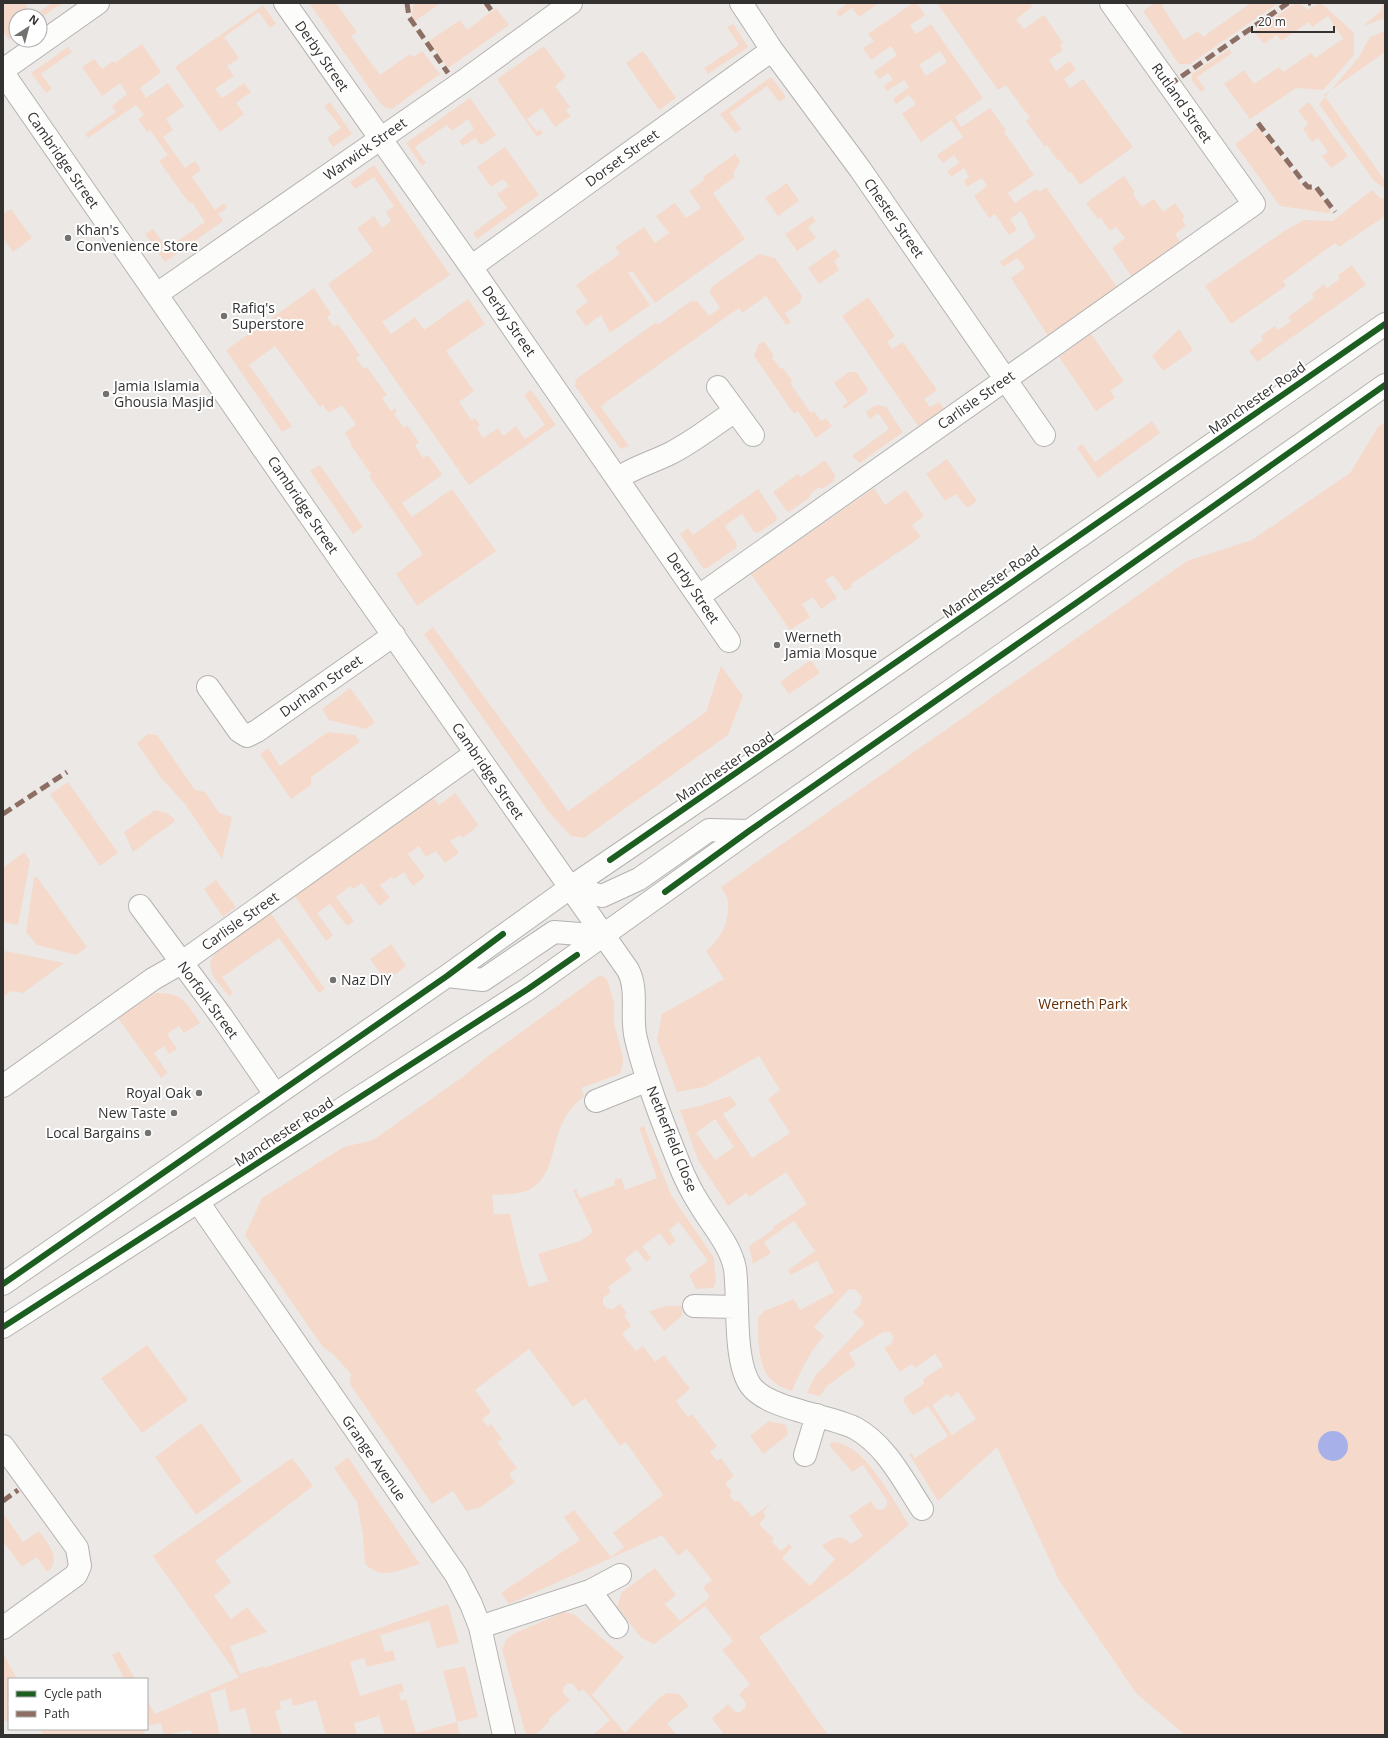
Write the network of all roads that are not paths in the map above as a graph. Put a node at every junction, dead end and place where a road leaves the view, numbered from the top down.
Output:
1 (98, 3) edge
2 (285, 3) edge
3 (571, 3) edge
4 (741, 3) edge
5 (1111, 3) edge
6 (772, 50) junction
7 (3, 72) edge
8 (380, 139) junction
9 (1254, 204) joint
10 (471, 267) junction
11 (158, 294) junction
12 (1385, 324) edge
13 (1006, 379) junction
14 (1385, 385) edge
15 (718, 387) dead end
16 (735, 411) junction
17 (753, 435) dead end
18 (1044, 435) dead end
19 (618, 478) junction
20 (699, 596) junction
21 (394, 635) junction
22 (729, 641) dead end
23 (208, 688) dead end
24 (476, 753) junction
25 (749, 831) junction
26 (571, 887) junction
27 (140, 906) dead end
28 (605, 936) junction
29 (181, 963) junction
30 (447, 976) junction
31 (648, 1080) junction
32 (3, 1086) edge
33 (275, 1094) junction
34 (596, 1100) dead end
35 (198, 1202) junction
36 (3, 1284) edge
37 (694, 1306) dead end
38 (736, 1307) junction
39 (3, 1327) edge
40 (817, 1415) junction
41 (3, 1446) edge
42 (805, 1455) dead end
43 (922, 1509) dead end
44 (620, 1575) dead end
45 (590, 1591) junction
46 (480, 1627) junction
47 (617, 1627) dead end
48 (3, 1628) edge
49 (504, 1735) edge

1 - 7 main road
2 - 8 main road, Derby Street
3 - 8 main road, Warwick Street
4 - 6 main road, Chester Street
5 - 9 main road, Rutland Street
6 - 10 main road, Dorset Street
6 - 13 main road, Chester Street
7 - 11 main road, Cambridge Street
8 - 10 main road, Derby Street
8 - 11 main road, Warwick Street
9 - 13 main road, Carlisle Street
10 - 19 main road, Derby Street
11 - 21 main road, Cambridge Street
12 - 26 main road, Manchester Road
13 - 18 main road, Chester Street
13 - 20 main road, Carlisle Street
14 - 25 main road, Manchester Road
15 - 16 main road
16 - 17 main road
16 - 19 main road
19 - 20 main road, Derby Street
20 - 22 main road, Derby Street
21 - 23 main road, Durham Street
21 - 24 main road, Cambridge Street
24 - 26 main road, Cambridge Street
24 - 29 main road, Carlisle Street
25 - 26 main road
25 - 28 main road, Manchester Road
26 - 28 main road, Cambridge Street
26 - 30 main road, Manchester Road
27 - 29 main road, Norfolk Street
28 - 30 main road
28 - 31 main road, Netherfield Close
28 - 35 main road, Manchester Road
29 - 32 main road, Carlisle Street
29 - 33 main road, Norfolk Street
30 - 33 main road, Manchester Road
31 - 34 main road, Netherfield Close
31 - 38 main road, Netherfield Close
33 - 36 main road, Manchester Road
35 - 39 main road, Manchester Road
35 - 46 main road, Grange Avenue
37 - 38 main road
38 - 40 main road, Netherfield Close
40 - 42 main road
40 - 43 main road, Netherfield Close
41 - 48 main road
44 - 45 main road
45 - 46 main road
45 - 47 main road
46 - 49 main road, Grange Avenue

